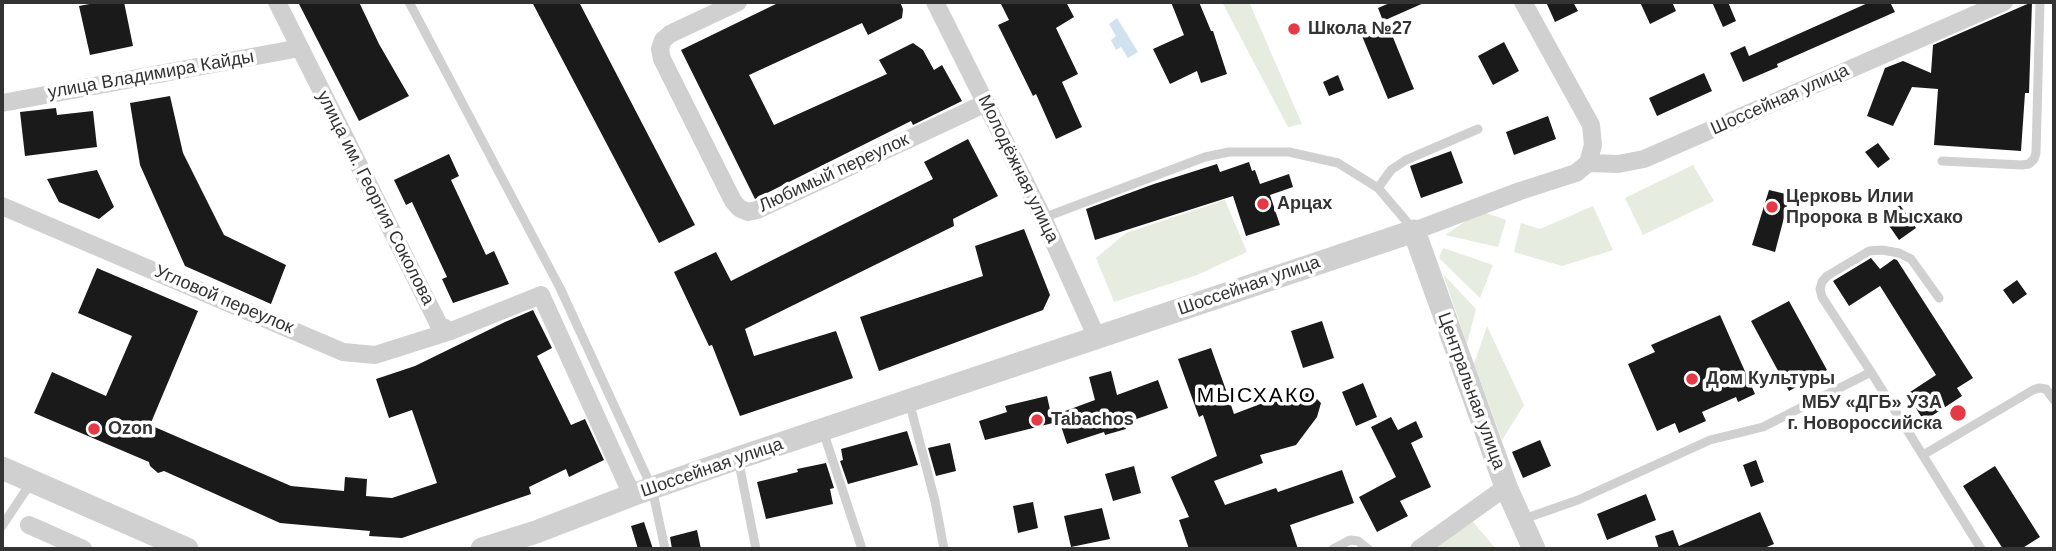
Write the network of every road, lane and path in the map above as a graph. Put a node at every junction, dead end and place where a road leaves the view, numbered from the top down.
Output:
1 (277, 2) edge
2 (409, 2) edge
3 (738, 2) edge
4 (934, 2) edge
5 (1523, 2) edge
6 (2004, 2) edge
7 (2040, 2) edge
8 (300, 48) junction
9 (2, 103) edge
10 (986, 103) junction
11 (1478, 129) dead end
12 (1942, 160) dead end
13 (1588, 163) junction
14 (1378, 188) junction
15 (2, 206) edge
16 (1043, 218) junction
17 (1414, 231) junction
18 (560, 288) junction
19 (541, 296) junction
20 (1939, 298) dead end
21 (451, 331) junction
22 (1097, 338) junction
23 (1871, 372) junction
24 (2054, 400) edge
25 (909, 401) junction
26 (822, 430) junction
27 (1923, 455) junction
28 (738, 458) junction
29 (2, 468) edge
30 (32, 481) junction
31 (1506, 487) junction
32 (642, 491) junction
33 (1520, 520) junction
34 (29, 524) dead end
35 (2, 526) edge
36 (83, 549) edge
37 (187, 549) edge
38 (482, 549) edge
39 (665, 549) edge
40 (756, 549) edge
41 (862, 549) edge
42 (944, 549) edge
43 (1333, 549) edge
44 (1368, 549) edge
45 (1419, 549) edge
46 (1534, 549) edge
47 (1981, 549) edge

1 - 8 street, улица им. Георгия Соколова
2 - 18 lane
3 - 10 street, Любимый переулок
4 - 10 street, Молодёжная улица
5 - 13 street
6 - 13 street, Шоссейная улица
7 - 12 lane
8 - 9 street, улица Владимира Кайды
8 - 21 street, улица им. Георгия Соколова
10 - 16 street, Молодёжная улица
11 - 14 lane
13 - 17 street, Шоссейная улица
14 - 16 lane
14 - 17 lane
15 - 21 street, Угловой переулок
16 - 22 street, Молодёжная улица
17 - 22 street, Шоссейная улица
17 - 31 street, Центральная улица
18 - 19 lane
18 - 32 lane
19 - 21 street
19 - 32 street
20 - 23 lane
22 - 25 street, Шоссейная улица
23 - 27 lane
23 - 33 lane
24 - 27 lane
25 - 26 street, Шоссейная улица
25 - 42 lane
26 - 28 street, Шоссейная улица
26 - 41 lane
27 - 47 lane
28 - 32 street, Шоссейная улица
28 - 40 lane
29 - 30 street
30 - 35 lane
30 - 37 street
31 - 33 street, Центральная улица
31 - 45 street
32 - 38 street, Шоссейная улица
32 - 39 lane
33 - 46 street, Центральная улица
34 - 36 street
43 - 44 lane

